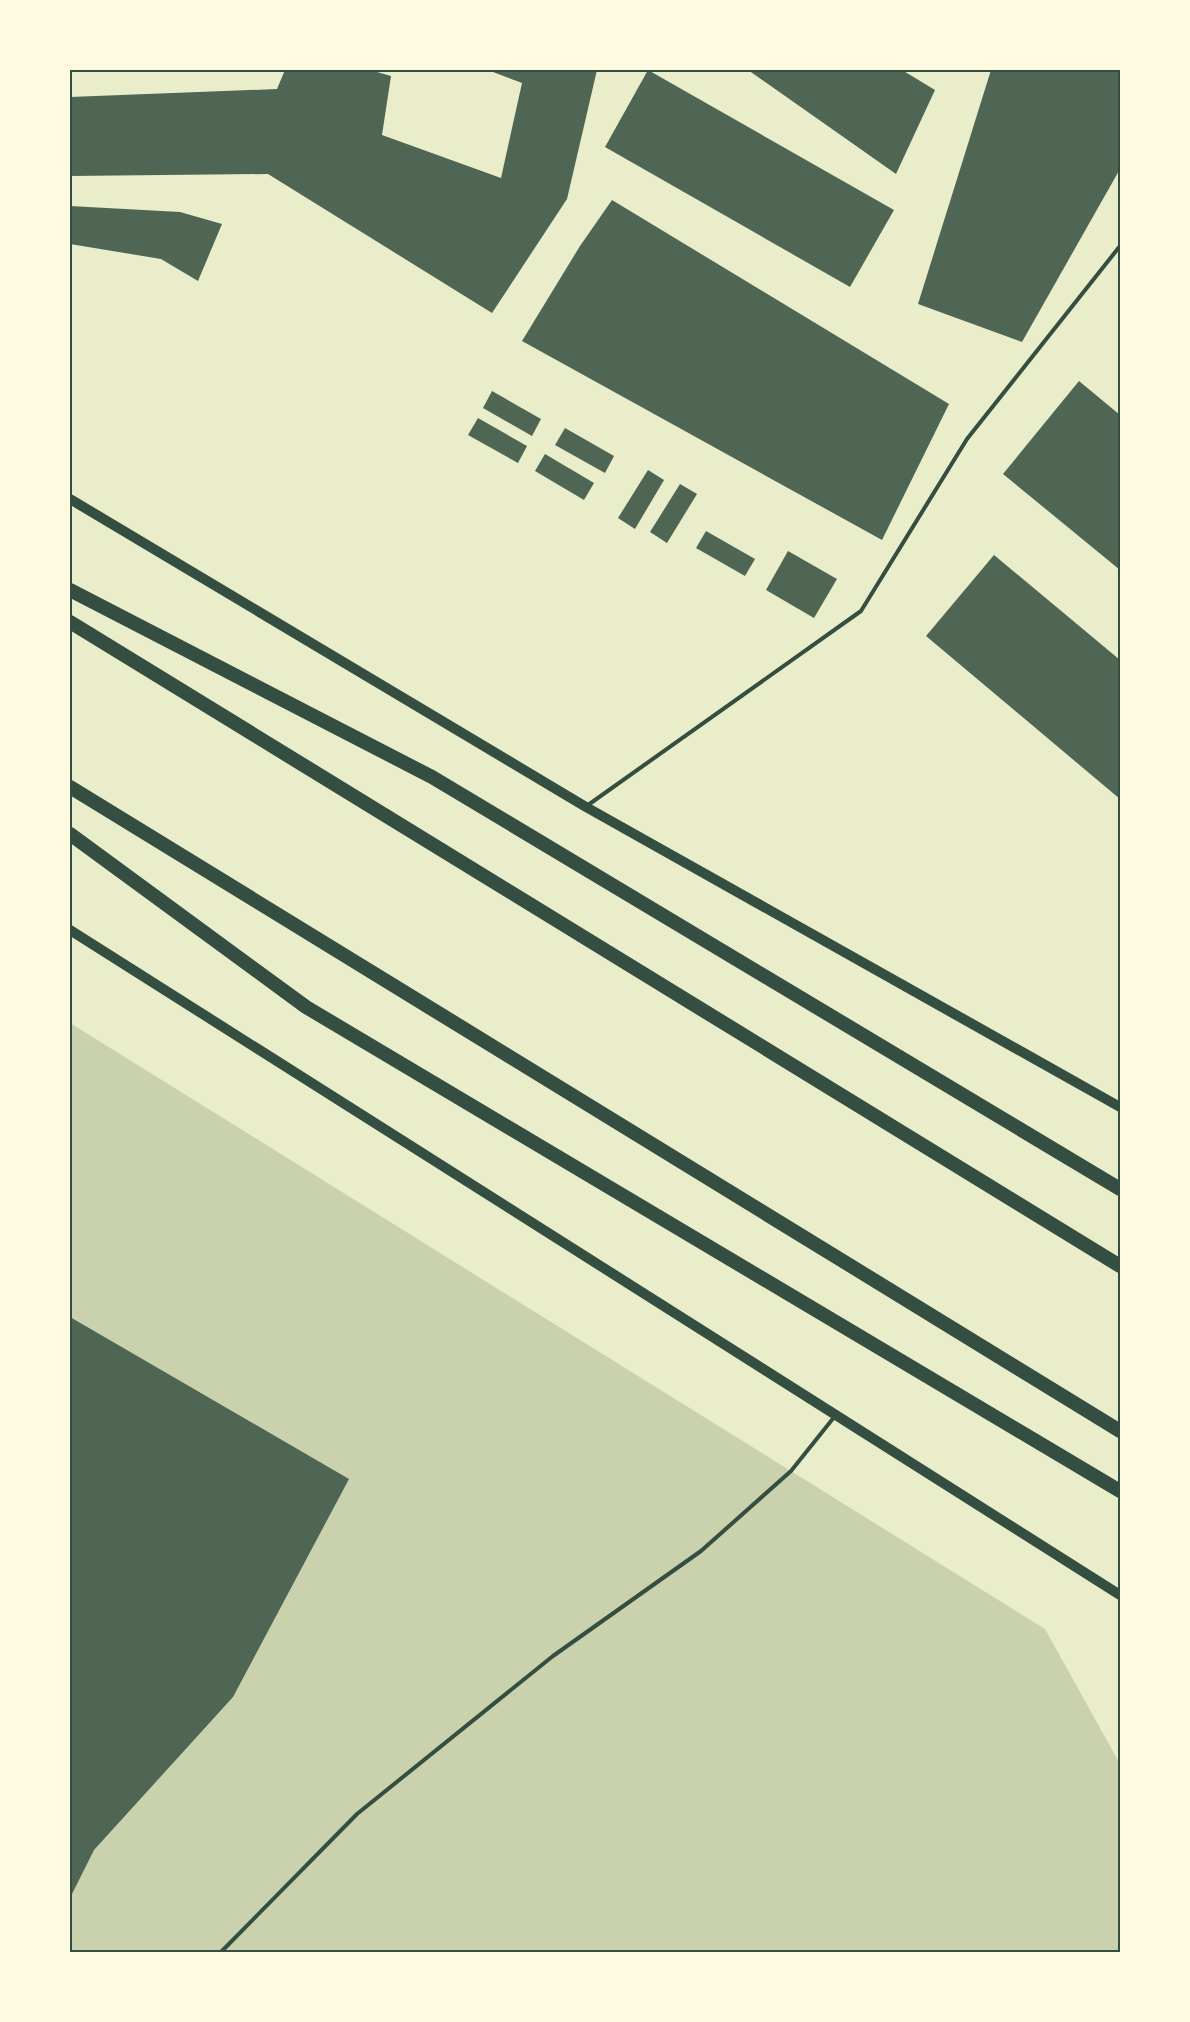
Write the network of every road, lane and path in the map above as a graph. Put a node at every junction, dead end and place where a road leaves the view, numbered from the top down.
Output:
1 (1120, 246) edge
2 (70, 499) edge
3 (70, 590) edge
4 (70, 622) edge
5 (70, 788) edge
6 (586, 807) junction
7 (70, 834) edge
8 (70, 930) edge
9 (1120, 1107) edge
10 (1120, 1189) edge
11 (1120, 1266) edge
12 (836, 1414) junction
13 (1120, 1431) edge
14 (1120, 1491) edge
15 (1120, 1595) edge
16 (221, 1952) edge

1 - 6 lane
2 - 6 main road
3 - 10 highway
4 - 11 highway
5 - 13 highway
6 - 9 main road
7 - 14 highway
8 - 12 main road
12 - 15 main road
12 - 16 lane

